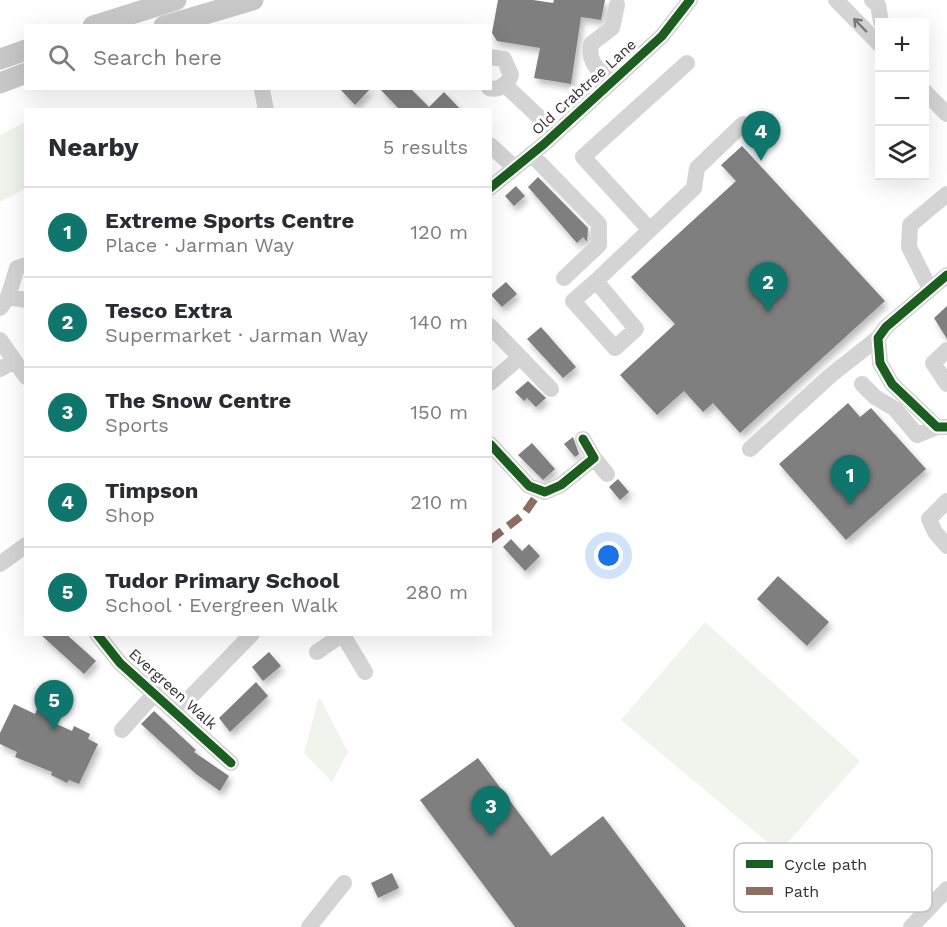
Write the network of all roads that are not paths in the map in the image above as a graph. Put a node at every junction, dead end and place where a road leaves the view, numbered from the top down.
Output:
1 (176, 0) edge
2 (253, 0) edge
3 (690, 0) edge
4 (872, 0) edge
5 (841, 2) edge
6 (616, 5) dead end
7 (880, 18) edge
8 (99, 24) edge
9 (171, 24) edge
10 (875, 40) edge
11 (24, 51) edge
12 (492, 57) edge
13 (0, 59) edge
14 (687, 63) dead end
15 (24, 74) edge
16 (613, 81) junction
17 (0, 83) edge
18 (497, 87) edge
19 (262, 90) dead end
20 (929, 97) edge
21 (266, 108) edge
22 (947, 114) edge
23 (744, 124) dead end
24 (556, 133) junction
25 (492, 147) edge
26 (531, 154) junction
27 (515, 168) junction
28 (492, 186) edge
29 (947, 194) edge
30 (650, 230) junction
31 (21, 267) edge
32 (947, 275) edge
33 (564, 278) dead end
34 (596, 281) dead end
35 (930, 289) junction
36 (24, 300) edge
37 (4, 303) edge
38 (492, 328) edge
39 (878, 338) junction
40 (0, 340) edge
41 (947, 350) edge
42 (519, 358) junction
43 (7, 365) edge
44 (24, 376) edge
45 (492, 381) edge
46 (862, 384) dead end
47 (892, 384) junction
48 (947, 384) edge
49 (551, 389) dead end
50 (875, 397) junction
51 (942, 427) edge
52 (583, 439) dead end
53 (492, 446) edge
54 (750, 448) dead end
55 (594, 458) junction
56 (607, 474) dead end
57 (947, 501) edge
58 (24, 546) edge
59 (947, 546) edge
60 (0, 564) edge
61 (99, 636) edge
62 (250, 636) edge
63 (340, 636) edge
64 (344, 636) edge
65 (317, 652) dead end
66 (365, 672) dead end
67 (155, 693) junction
68 (176, 712) junction
69 (122, 730) dead end
70 (231, 763) dead end
71 (344, 883) dead end
72 (947, 889) edge
73 (932, 905) edge
74 (925, 912) edge
75 (309, 927) edge
76 (911, 927) edge

1 - 8 main road
2 - 9 main road
3 - 16 street, Old Crabtree Lane
4 - 7 street
10 -> 5 street
6 - 16 street
11 - 13 main road
12 - 18 street
14 - 30 street
15 - 17 main road
16 - 24 street, Old Crabtree Lane
18 - 24 street
19 - 21 street
20 - 22 street
23 - 30 street
24 - 26 street, Old Crabtree Lane
25 - 27 street
26 - 27 street, Old Crabtree Lane
26 - 33 street, Old Crabtree Lane
27 - 28 street, Old Crabtree Lane
29 - 35 street
30 - 34 street
31 - 37 street
32 - 35 street
35 - 39 street
36 - 37 street
38 - 42 street
39 - 47 street
39 - 54 street
40 - 43 street
41 - 48 street
42 - 45 street
42 - 49 street
43 - 44 street
46 - 50 street
47 - 50 street
47 - 51 street
50 - 51 street
52 - 55 street
53 - 55 street
55 - 56 street
57 - 59 street
58 - 60 street
61 - 67 street, Evergreen Walk
62 - 68 street
63 - 65 street
64 - 66 street
67 - 68 street, Evergreen Walk
67 - 69 street, Evergreen Walk
68 - 70 street, Evergreen Walk
71 - 75 street
72 - 73 street
74 - 76 street

